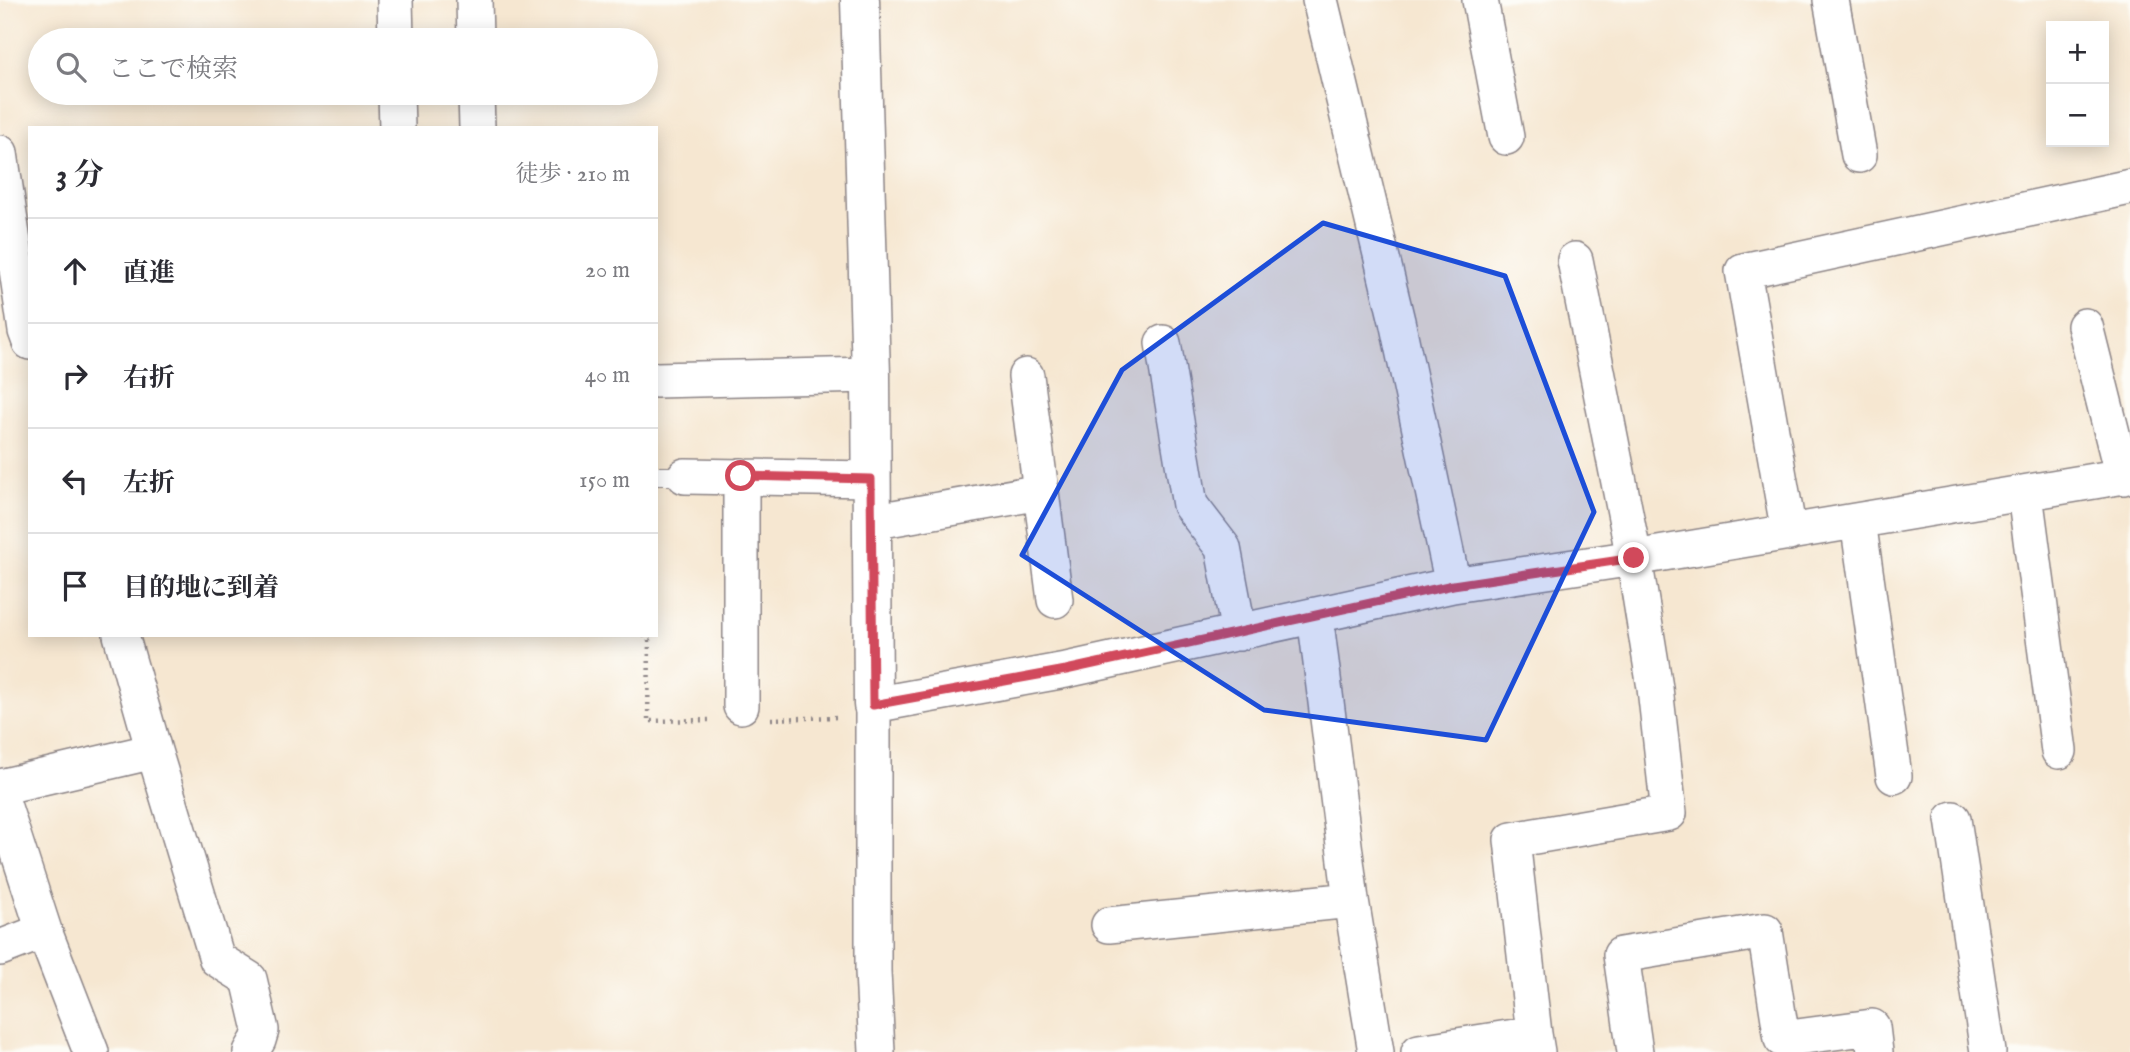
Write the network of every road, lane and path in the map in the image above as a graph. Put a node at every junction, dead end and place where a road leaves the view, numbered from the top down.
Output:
1 (395, 0) edge
2 (474, 0) edge
3 (860, 0) edge
4 (1320, 0) edge
5 (1480, 0) edge
6 (1831, 0) edge
7 (396, 28) edge
8 (475, 28) edge
9 (396, 105) edge
10 (476, 105) edge
11 (397, 126) edge
12 (477, 126) edge
13 (1506, 137) dead end
14 (1859, 155) dead end
15 (11, 160) edge
16 (2130, 187) edge
17 (1575, 260) dead end
18 (2085, 326) dead end
19 (19, 337) edge
20 (1163, 343) dead end
21 (871, 375) junction
22 (1026, 376) dead end
23 (658, 380) edge
24 (671, 476) edge
25 (741, 476) junction
26 (2126, 476) edge
27 (871, 479) junction
28 (1041, 492) junction
29 (2025, 494) junction
30 (1858, 521) junction
31 (871, 522) junction
32 (1789, 533) junction
33 (1634, 558) junction
34 (1453, 585) junction
35 (1055, 600) dead end
36 (1315, 615) junction
37 (1239, 633) junction
38 (122, 637) edge
39 (873, 705) junction
40 (741, 706) dead end
41 (154, 751) junction
42 (2059, 751) dead end
43 (1894, 776) dead end
44 (0, 788) edge
45 (0, 795) edge
46 (1953, 819) dead end
47 (1351, 900) junction
48 (1109, 925) dead end
49 (44, 931) junction
50 (0, 948) edge
51 (1536, 1043) edge
52 (92, 1052) edge
53 (251, 1052) edge
54 (877, 1052) edge
55 (1376, 1052) edge
56 (1419, 1052) edge
57 (1635, 1052) edge
58 (1875, 1052) edge
59 (1988, 1052) edge

1 - 7 street
2 - 8 street
3 - 21 street
4 - 34 street
5 - 13 street
6 - 14 street
9 - 11 street
10 - 12 street
15 - 19 street
16 - 32 street
17 - 33 street
18 - 26 street
20 - 37 street
21 - 23 street
21 - 27 street
22 - 28 street
24 - 25 street
25 - 27 street
25 - 40 street
26 - 29 street
27 - 31 street
28 - 31 street
28 - 35 street
29 - 30 street
29 - 42 street
30 - 32 street
30 - 43 street
31 - 39 street
32 - 33 street
33 - 34 street
33 - 51 street
34 - 36 street
36 - 37 street
36 - 47 street
37 - 39 street
38 - 41 street
39 - 54 street
41 - 44 street
41 - 53 street
45 - 49 street
46 - 59 street
47 - 48 street
47 - 55 street
49 - 50 street
49 - 52 street
51 - 56 street
57 - 58 street

